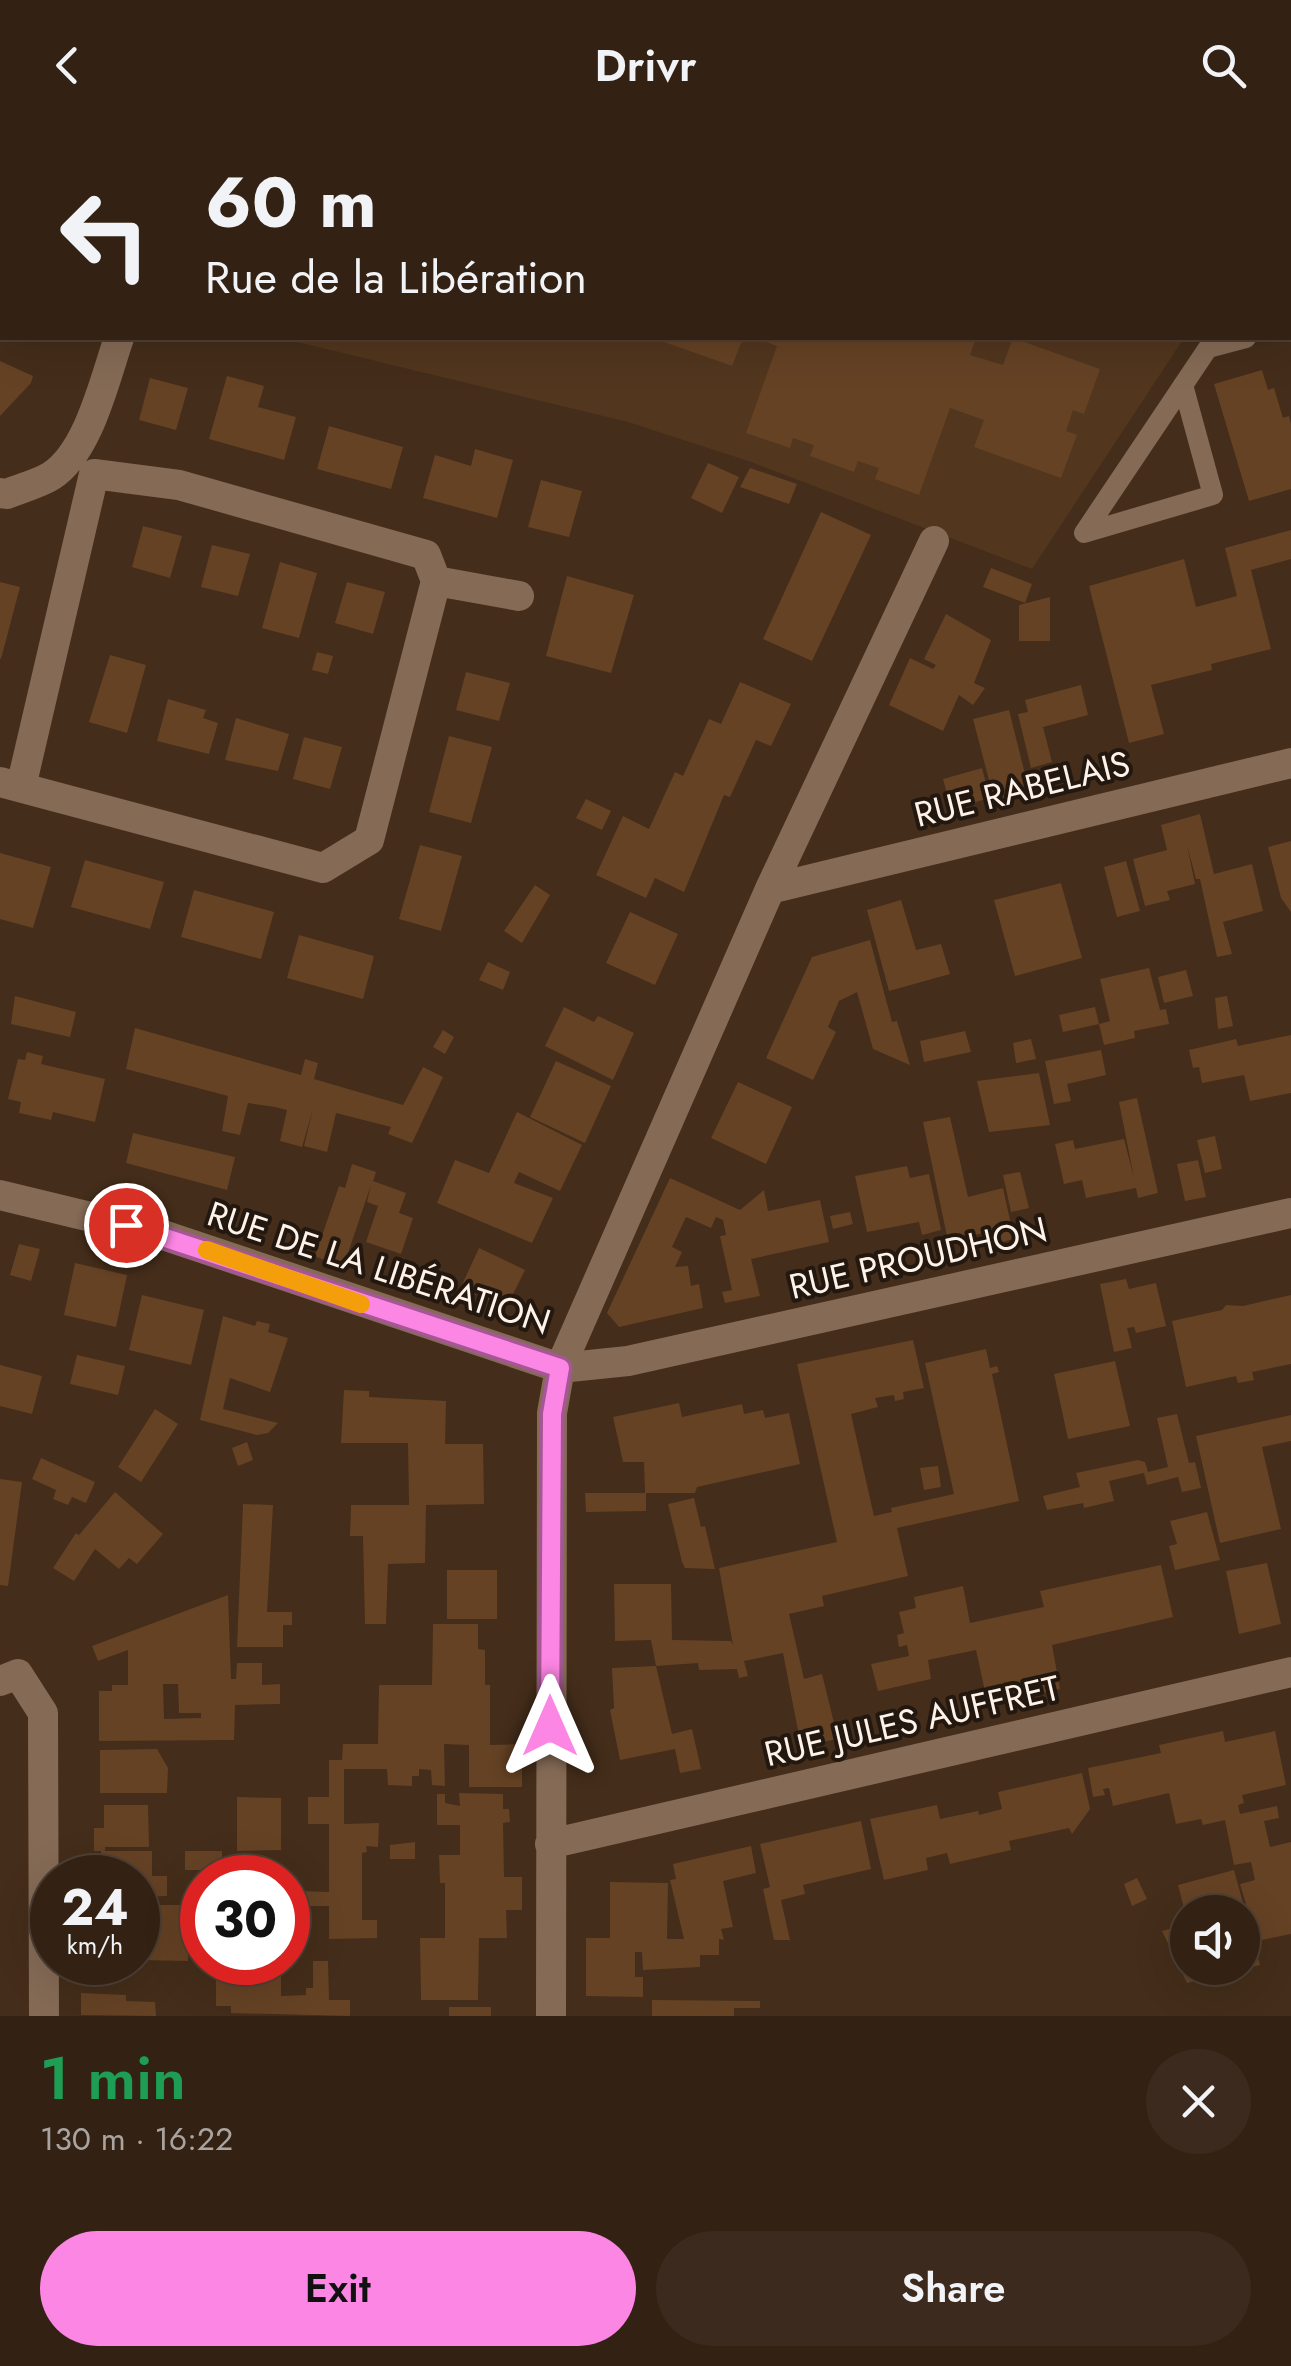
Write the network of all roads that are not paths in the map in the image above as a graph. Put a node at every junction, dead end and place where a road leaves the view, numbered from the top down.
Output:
1 (117, 340) edge
2 (1238, 340) edge
3 (1183, 385) junction
4 (73, 468) junction
5 (0, 492) edge
6 (934, 541) dead end
7 (436, 580) junction
8 (518, 596) dead end
9 (1291, 762) edge
10 (10, 784) edge
11 (770, 889) junction
12 (0, 1195) edge
13 (1291, 1213) edge
14 (560, 1368) junction
15 (1291, 1672) edge
16 (0, 1681) edge
17 (550, 1844) junction
18 (44, 2016) edge
19 (551, 2016) edge

1 - 4 street
2 - 3 lane
3 - 3 lane
4 - 5 street
4 - 7 street
4 - 10 street
6 - 11 street
7 - 8 street
7 - 10 street
9 - 11 street, RUE RABELAIS
11 - 14 street
12 - 14 street, RUE DE LA LIBÉRATION
13 - 14 street, RUE PROUDHON
14 - 17 street
15 - 17 street, RUE JULES AUFFRET
16 - 18 street
17 - 19 street

